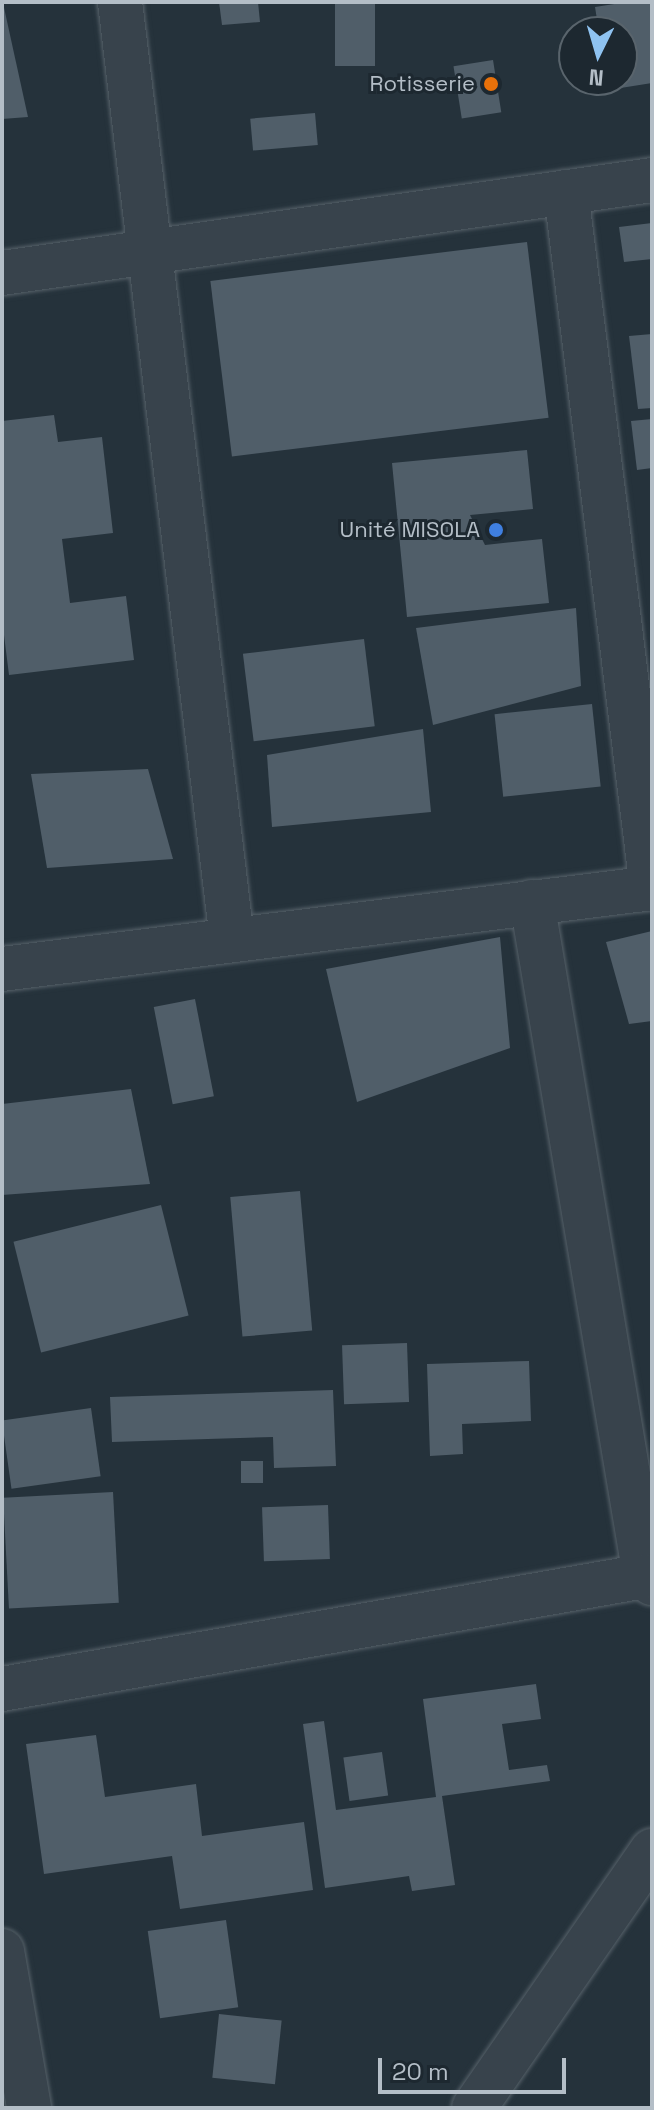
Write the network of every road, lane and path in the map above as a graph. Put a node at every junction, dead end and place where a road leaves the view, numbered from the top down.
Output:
1 (120, 2) edge
2 (652, 180) edge
3 (566, 192) junction
4 (150, 251) junction
5 (2, 273) edge
6 (652, 887) edge
7 (532, 902) junction
8 (232, 940) junction
9 (2, 969) edge
10 (649, 1580) edge
11 (2, 1689) edge
12 (652, 1851) edge
13 (2, 1951) edge
14 (29, 2108) edge
15 (474, 2108) edge

1 - 4 street
2 - 3 street
3 - 4 street
3 - 6 street
4 - 5 street
4 - 8 street
6 - 7 street
7 - 8 street
7 - 10 street
8 - 9 street
10 - 11 street
12 - 15 street
13 - 14 street

